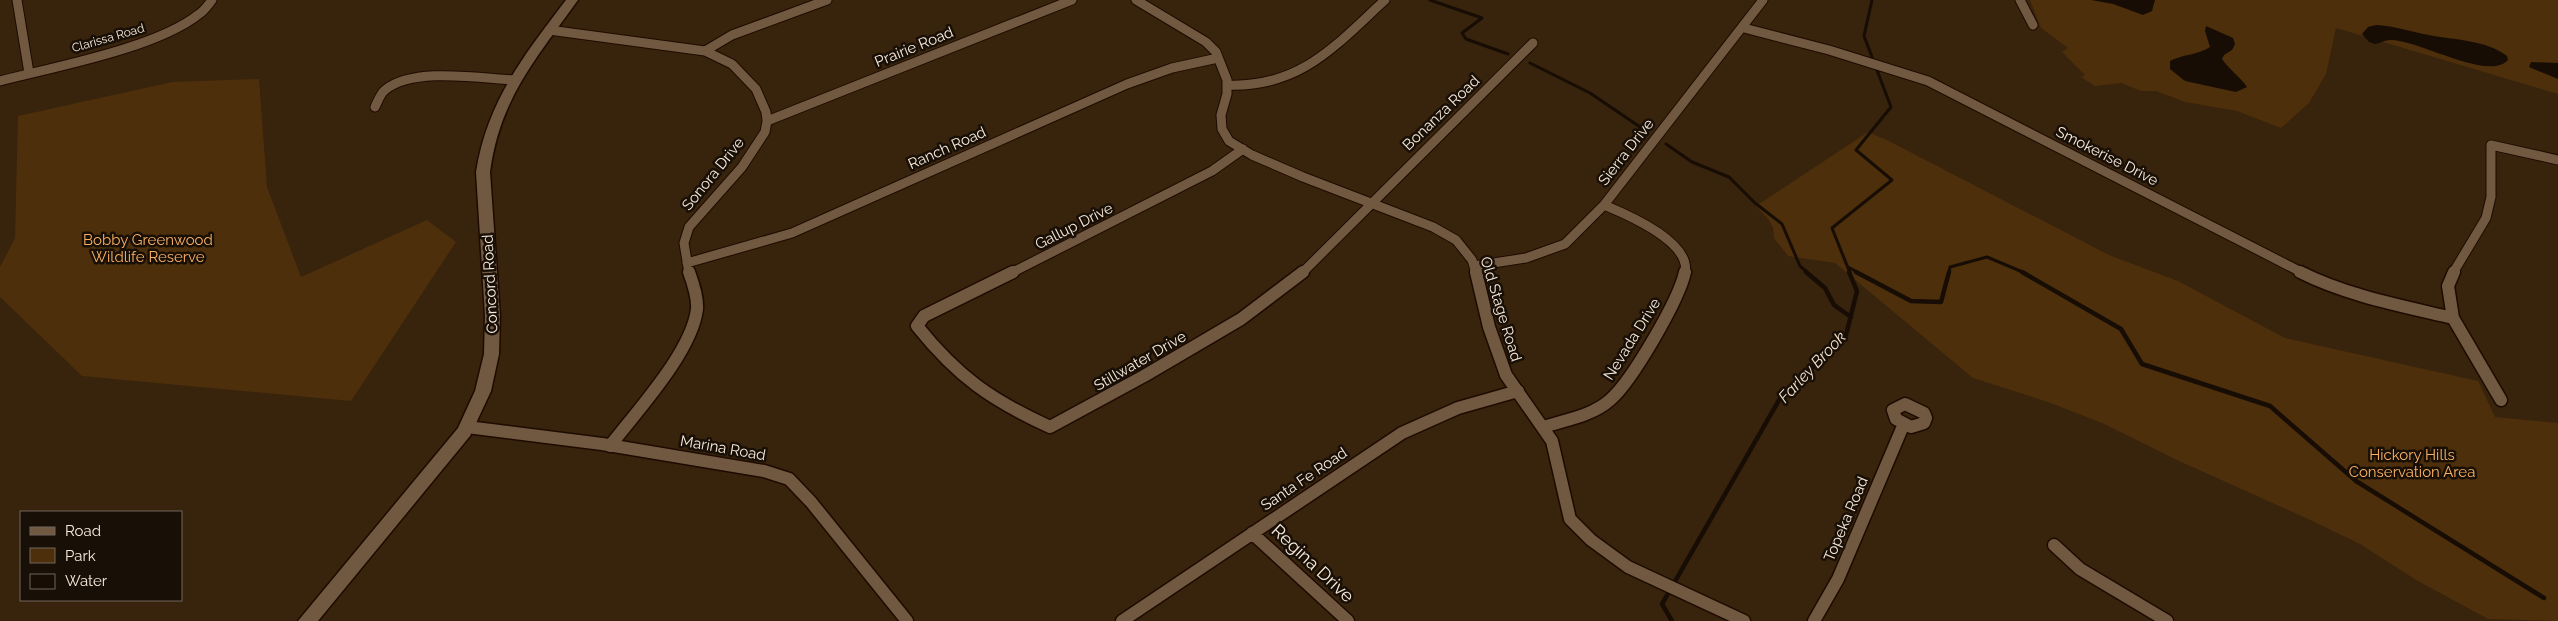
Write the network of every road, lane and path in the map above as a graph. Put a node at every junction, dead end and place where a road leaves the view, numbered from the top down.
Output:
1 (17, 0) edge
2 (212, 0) edge
3 (572, 0) edge
4 (827, 0) edge
5 (1072, 0) edge
6 (1136, 0) edge
7 (1385, 0) edge
8 (1763, 0) edge
9 (2020, 0) edge
10 (2033, 25) dead end
11 (1744, 28) junction
12 (549, 30) junction
13 (1533, 43) dead end
14 (705, 51) junction
15 (1218, 58) junction
16 (29, 73) junction
17 (514, 80) junction
18 (0, 81) edge
19 (1227, 85) junction
20 (376, 107) dead end
21 (766, 120) junction
22 (1244, 149) junction
23 (2558, 160) edge
24 (1371, 204) junction
25 (1604, 205) junction
26 (687, 263) junction
27 (1474, 266) junction
28 (2453, 318) junction
29 (917, 326) joint
30 (1518, 391) junction
31 (2501, 400) dead end
32 (1903, 426) dead end
33 (467, 427) junction
34 (1543, 427) junction
35 (610, 446) junction
36 (1252, 533) junction
37 (2054, 545) dead end
38 (307, 621) edge
39 (907, 621) edge
40 (1122, 621) edge
41 (1348, 621) edge
42 (1744, 621) edge
43 (1814, 621) edge
44 (2167, 621) edge

1 - 16 street
2 - 16 street, Clarissa Road
3 - 12 main road, Concord Road
4 - 14 street
5 - 21 street, Prairie Road
6 - 15 street, Old Stage Road
7 - 19 street
8 - 11 street, Sierra Drive
9 - 10 street
11 - 25 street, Sierra Drive
11 - 28 street, Smokerise Drive
12 - 14 street
12 - 17 main road, Concord Road
13 - 24 street, Bonanza Road
14 - 21 street
15 - 19 street, Old Stage Road
15 - 26 street, Ranch Road
16 - 18 street, Clarissa Road
17 - 20 street
17 - 33 main road, Concord Road
19 - 22 street, Old Stage Road
21 - 26 street, Sonora Drive
22 - 24 street, Old Stage Road
22 - 29 street, Gallup Drive
23 - 28 street
24 - 27 street, Old Stage Road
24 - 29 street, Stillwater Drive
25 - 27 street, Sierra Drive
25 - 34 street, Nevada Drive
26 - 35 street, Sonora Drive
27 - 30 street, Old Stage Road
28 - 31 street
30 - 34 street, Old Stage Road
30 - 36 street, Santa Fe Road
32 - 43 street, Topeka Road
33 - 35 street, Marina Road
33 - 38 main road, Concord Road
34 - 42 street, Old Stage Road
35 - 39 street, Marina Road
36 - 40 street, Santa Fe Road
36 - 41 street, Regina Drive
37 - 44 street

